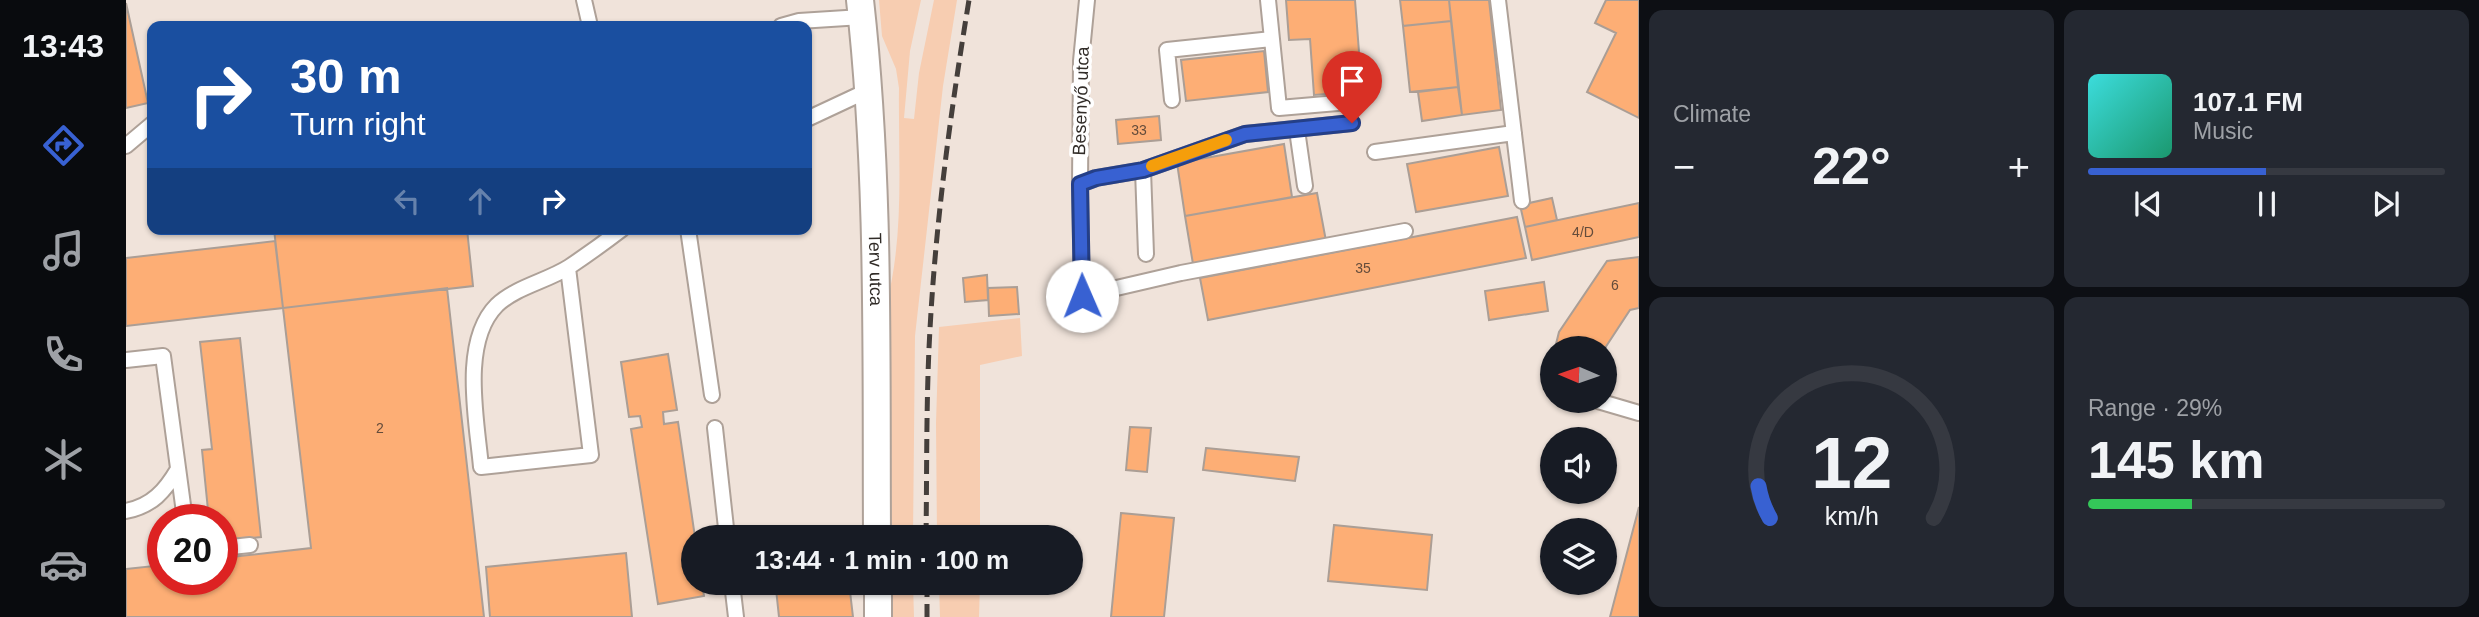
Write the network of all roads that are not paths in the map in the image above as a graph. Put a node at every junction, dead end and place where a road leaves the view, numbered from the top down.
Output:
1 (584, 0) edge
2 (1087, 0) edge
3 (1268, 0) edge
4 (1498, 0) edge
5 (861, 8) edge
6 (589, 21) edge
7 (799, 21) edge
8 (1272, 39) junction
9 (869, 90) junction
10 (1172, 100) dead end
11 (1361, 101) dead end
12 (812, 117) edge
13 (1352, 123) dead end
14 (147, 128) edge
15 (1297, 130) junction
16 (1514, 133) junction
17 (126, 146) edge
18 (1375, 152) dead end
19 (1143, 170) junction
20 (1080, 184) junction
21 (1305, 186) dead end
22 (1522, 201) dead end
23 (1405, 231) dead end
24 (614, 235) edge
25 (689, 235) edge
26 (1146, 254) dead end
27 (568, 268) junction
28 (126, 360) edge
29 (712, 395) dead end
30 (1617, 407) edge
31 (1639, 413) edge
32 (715, 428) dead end
33 (178, 469) junction
34 (183, 504) edge
35 (126, 511) edge
36 (726, 525) edge
37 (877, 525) edge
38 (250, 545) dead end
39 (238, 546) edge
40 (733, 595) edge
41 (877, 595) edge
42 (736, 617) edge
43 (878, 617) edge

1 - 6 lane
2 - 20 lane, Besenyő utca
3 - 8 lane
4 - 16 lane
5 - 7 lane
5 - 9 street, Terv utca
8 - 10 lane
8 - 11 lane
9 - 12 lane
9 - 37 street, Terv utca
13 - 15 lane
14 - 17 lane
15 - 19 lane
15 - 21 lane
16 - 18 lane
16 - 22 lane
19 - 20 lane
19 - 26 lane
20 - 23 lane, Besenyő utca
24 - 27 lane
25 - 29 lane
27 - 27 lane
28 - 33 lane
30 - 31 lane
32 - 36 lane
33 - 34 lane
33 - 35 lane
38 - 39 lane
40 - 42 lane
41 - 43 street

